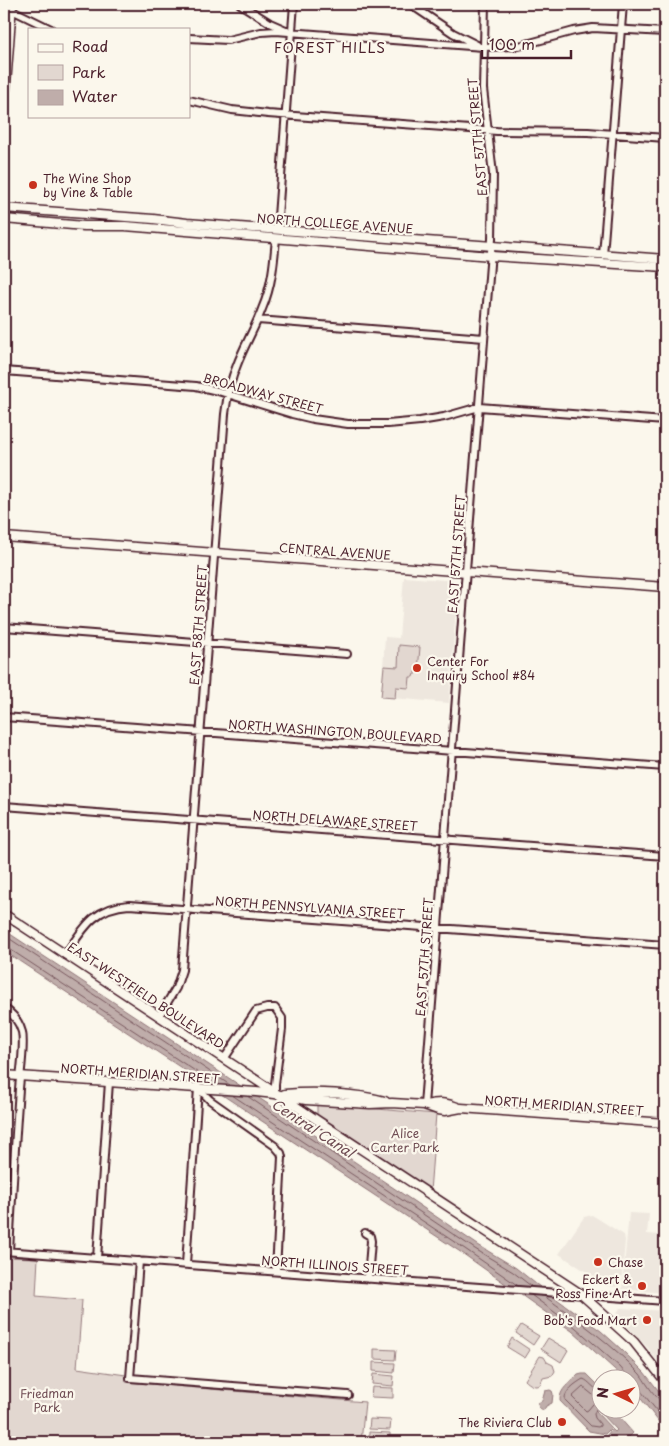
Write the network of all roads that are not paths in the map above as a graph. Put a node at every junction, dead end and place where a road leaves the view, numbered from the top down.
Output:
1 (240, 4) edge
2 (294, 4) edge
3 (410, 4) edge
4 (485, 4) edge
5 (623, 4) edge
6 (9, 9) edge
7 (49, 28) edge
8 (621, 29) junction
9 (292, 32) junction
10 (665, 32) edge
11 (190, 38) edge
12 (483, 47) junction
13 (190, 100) edge
14 (4, 112) edge
15 (285, 116) junction
16 (488, 130) junction
17 (613, 134) junction
18 (665, 138) edge
19 (4, 208) edge
20 (4, 219) edge
21 (276, 234) junction
22 (491, 246) junction
23 (603, 255) junction
24 (491, 256) junction
25 (665, 259) edge
26 (665, 268) edge
27 (258, 320) junction
28 (484, 338) junction
29 (4, 372) edge
30 (228, 394) junction
31 (479, 407) junction
32 (665, 421) edge
33 (4, 537) edge
34 (214, 554) junction
35 (466, 572) junction
36 (665, 587) edge
37 (4, 627) edge
38 (208, 642) junction
39 (347, 654) dead end
40 (4, 717) edge
41 (201, 732) junction
42 (452, 751) junction
43 (665, 767) edge
44 (4, 806) edge
45 (194, 820) junction
46 (445, 839) junction
47 (665, 856) edge
48 (187, 909) junction
49 (4, 914) edge
50 (437, 928) junction
51 (665, 945) edge
52 (65, 955) junction
53 (4, 1008) edge
54 (159, 1016) junction
55 (224, 1059) junction
56 (4, 1075) edge
57 (20, 1076) junction
58 (109, 1082) junction
59 (198, 1088) junction
60 (275, 1094) junction
61 (315, 1101) junction
62 (392, 1103) junction
63 (424, 1105) junction
64 (312, 1117) junction
65 (665, 1123) edge
66 (365, 1233) dead end
67 (6, 1251) edge
68 (97, 1258) junction
69 (139, 1261) junction
70 (186, 1264) junction
71 (276, 1272) junction
72 (368, 1279) junction
73 (581, 1294) junction
74 (665, 1302) edge
75 (665, 1381) edge
76 (348, 1395) dead end

1 - 9 street
2 - 9 street, EAST 58TH STREET
3 - 12 street
4 - 12 street, EAST 57TH STREET
5 - 8 street
6 - 7 street
6 - 14 main road
8 - 10 street
8 - 12 street
8 - 17 street
9 - 11 street
9 - 12 street
9 - 15 street, EAST 58TH STREET
12 - 16 street, EAST 57TH STREET
13 - 15 street
15 - 16 street
15 - 21 street, EAST 58TH STREET
16 - 17 street
16 - 22 street, EAST 57TH STREET
17 - 18 street
17 - 23 street
19 - 21 main road, NORTH COLLEGE AVENUE
20 - 21 main road, NORTH COLLEGE AVENUE
21 - 22 main road, NORTH COLLEGE AVENUE
21 - 24 main road, NORTH COLLEGE AVENUE
21 - 27 street, EAST 58TH STREET
22 - 23 main road, NORTH COLLEGE AVENUE
22 - 24 street, EAST 57TH STREET
23 - 25 main road, NORTH COLLEGE AVENUE
24 - 26 main road, NORTH COLLEGE AVENUE
24 - 28 street, EAST 57TH STREET
27 - 28 street
27 - 30 street, EAST 58TH STREET
28 - 31 street, EAST 57TH STREET
29 - 30 street, BROADWAY STREET
30 - 31 street, BROADWAY STREET
30 - 34 street, EAST 58TH STREET
31 - 32 street, BROADWAY STREET
31 - 35 street, EAST 57TH STREET
33 - 34 main road, CENTRAL AVENUE
34 - 35 main road, CENTRAL AVENUE
34 - 38 street, EAST 58TH STREET
35 - 36 main road, CENTRAL AVENUE
35 - 42 street, EAST 57TH STREET
37 - 38 street
38 - 39 street
38 - 41 street, EAST 58TH STREET
40 - 41 street, NORTH WASHINGTON BOULEVARD
41 - 42 street, NORTH WASHINGTON BOULEVARD
41 - 45 street, EAST 58TH STREET
42 - 43 street, NORTH WASHINGTON BOULEVARD
42 - 46 street, EAST 57TH STREET
44 - 45 street, NORTH DELAWARE STREET
45 - 46 street, NORTH DELAWARE STREET
45 - 48 street, EAST 58TH STREET
46 - 47 street, NORTH DELAWARE STREET
46 - 50 street, EAST 57TH STREET
48 - 50 street, NORTH PENNSYLVANIA STREET
48 - 52 street, NORTH PENNSYLVANIA STREET
48 - 54 street, EAST 58TH STREET
49 - 52 main road, EAST WESTFIELD BOULEVARD
50 - 51 street, NORTH PENNSYLVANIA STREET
50 - 63 street, EAST 57TH STREET
52 - 54 main road, EAST WESTFIELD BOULEVARD
53 - 57 street
54 - 55 main road, EAST WESTFIELD BOULEVARD
55 - 60 main road, EAST WESTFIELD BOULEVARD
55 - 60 street
56 - 57 main road, NORTH MERIDIAN STREET
57 - 58 main road, NORTH MERIDIAN STREET
57 - 67 street
58 - 59 main road, NORTH MERIDIAN STREET
58 - 68 street
59 - 60 main road, NORTH MERIDIAN STREET
59 - 70 street
59 - 71 street
60 - 61 main road, NORTH MERIDIAN STREET
60 - 62 main road, NORTH MERIDIAN STREET
60 - 64 main road, EAST WESTFIELD BOULEVARD
61 - 62 main road, NORTH MERIDIAN STREET
61 - 64 main road
62 - 63 main road, NORTH MERIDIAN STREET
63 - 65 main road, NORTH MERIDIAN STREET
64 - 73 main road, EAST WESTFIELD BOULEVARD
66 - 72 street
67 - 68 street, NORTH ILLINOIS STREET
68 - 69 street, NORTH ILLINOIS STREET
69 - 70 street, NORTH ILLINOIS STREET
69 - 76 street
70 - 71 street, NORTH ILLINOIS STREET
71 - 72 street, NORTH ILLINOIS STREET
72 - 73 street, NORTH ILLINOIS STREET
73 - 74 street, NORTH ILLINOIS STREET
73 - 75 main road, EAST WESTFIELD BOULEVARD

